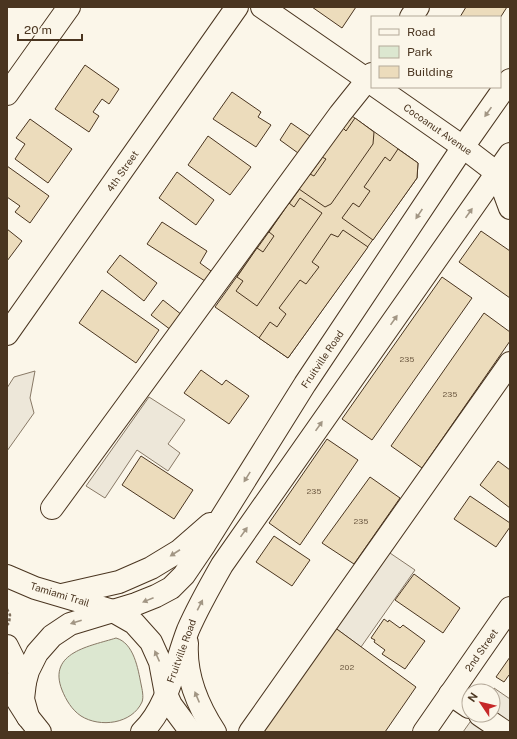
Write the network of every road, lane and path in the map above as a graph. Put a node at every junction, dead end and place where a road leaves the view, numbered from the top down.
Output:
1 (69, 7) edge
2 (237, 7) edge
3 (262, 7) edge
4 (418, 7) edge
5 (412, 16) edge
6 (371, 80) edge
7 (510, 80) edge
8 (371, 82) edge
9 (382, 88) edge
10 (7, 94) edge
11 (463, 147) junction
12 (510, 154) edge
13 (504, 174) edge
14 (510, 208) edge
15 (7, 334) edge
16 (510, 363) edge
17 (234, 497) junction
18 (52, 508) dead end
19 (7, 576) edge
20 (61, 595) junction
21 (510, 608) edge
22 (7, 609) edge
23 (114, 611) junction
24 (7, 625) edge
25 (188, 631) junction
26 (7, 646) edge
27 (16, 683) edge
28 (166, 694) junction
29 (450, 694) junction
30 (461, 702) edge
31 (492, 723) edge
32 (31, 727) edge
33 (142, 732) edge
34 (191, 732) edge
35 (215, 732) edge
36 (250, 732) edge
37 (424, 732) edge
38 (505, 732) edge

1 - 10 main road
2 - 15 main road, 4th Street
3 - 6 main road, Cocoanut Avenue
4 - 5 main road
7 -> 11 main road, Fruitville Road
8 - 18 main road
9 - 11 main road, Cocoanut Avenue
11 - 13 main road, Cocoanut Avenue
11 -> 17 main road, Fruitville Road
12 - 13 main road, Fruitville Road
13 - 14 main road
25 -> 13 main road, Fruitville Road
16 - 36 main road
17 -> 20 main road
17 -> 23 main road, Fruitville Road
19 - 20 main road, Tamiami Trail
20 - 23 main road, Tamiami Trail
21 - 29 main road, 2nd Street
22 - 24 path
23 -> 27 main road, Fruitville Road
28 -> 23 main road, Tamiami Trail
25 - 28 main road, Fruitville Road
35 -> 25 main road
26 - 27 main road
27 - 32 main road
28 - 33 main road, Fruitville Road
28 - 34 main road
29 - 30 main road
29 - 37 main road, 2nd Street
31 - 38 main road

